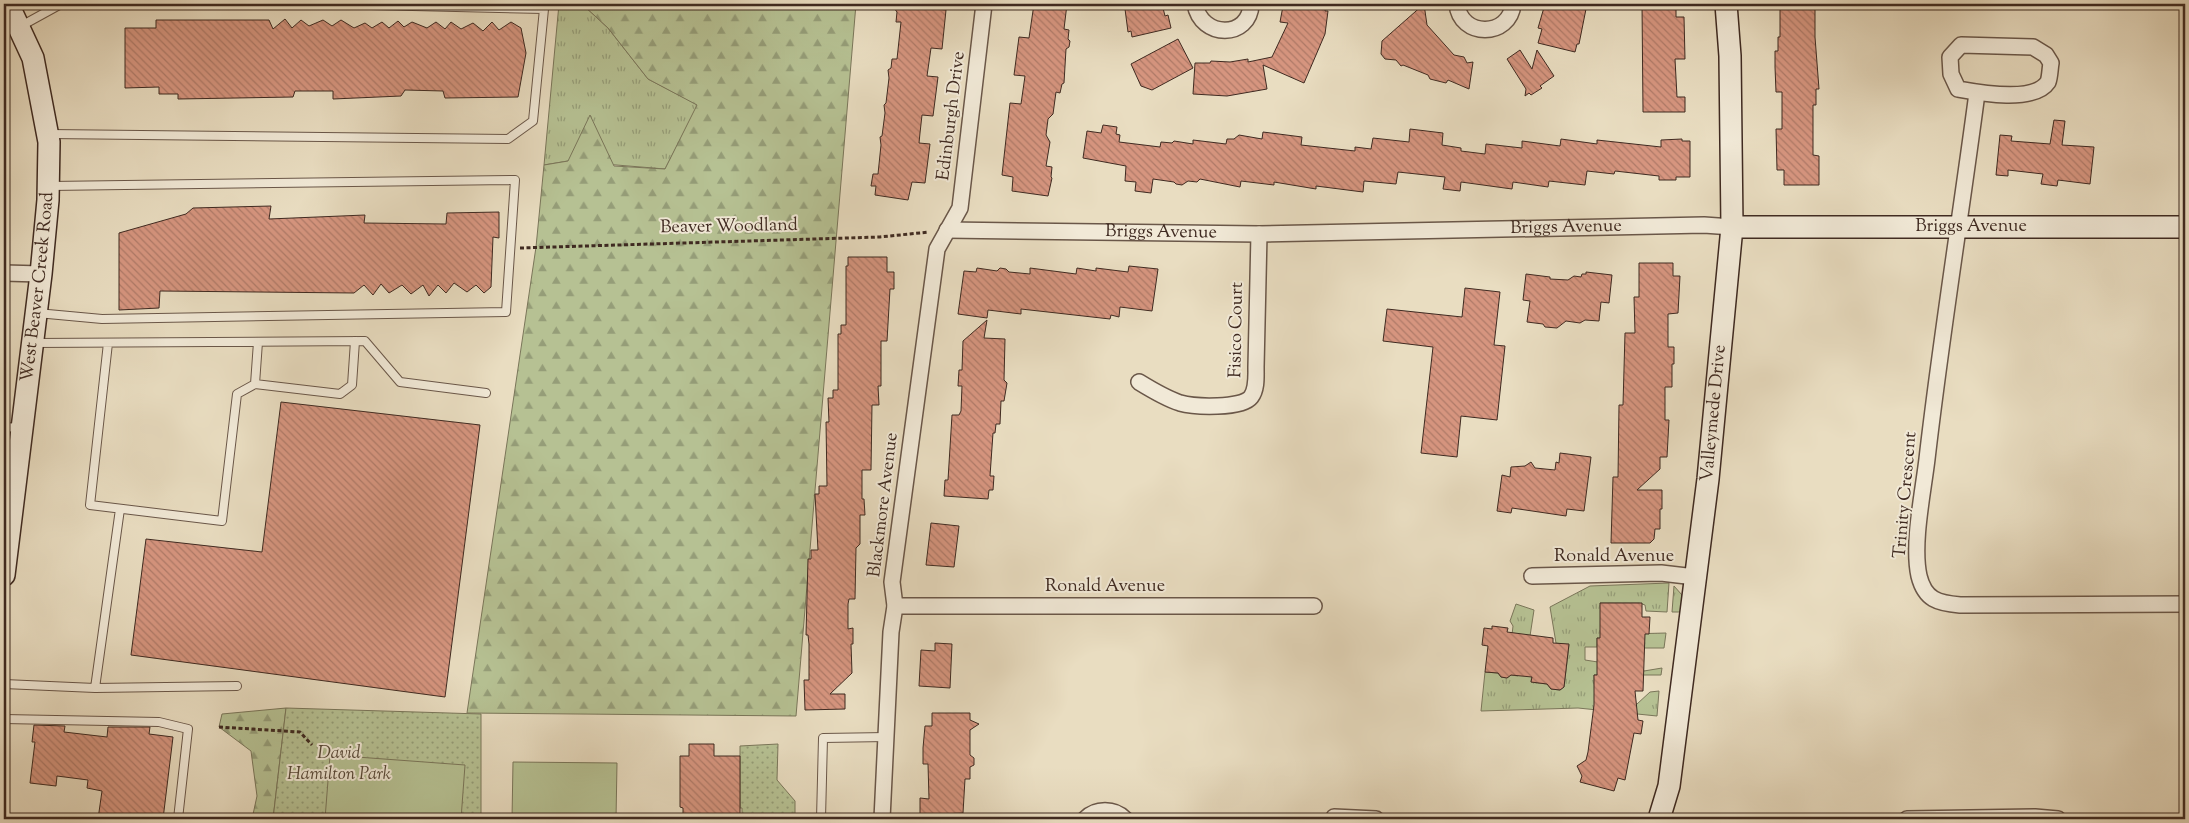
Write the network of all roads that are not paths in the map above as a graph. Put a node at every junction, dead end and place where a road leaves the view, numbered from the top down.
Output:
1 (8, 4) edge
2 (60, 4) edge
3 (326, 4) edge
4 (984, 4) edge
5 (1195, 4) edge
6 (1251, 4) edge
7 (1457, 4) edge
8 (1513, 4) edge
9 (1726, 4) edge
10 (19, 28) junction
11 (1977, 93) junction
12 (48, 134) junction
13 (48, 185) junction
14 (1732, 227) junction
15 (2185, 227) edge
16 (1960, 228) junction
17 (947, 230) junction
18 (1259, 234) junction
19 (4, 273) edge
20 (42, 274) junction
21 (36, 313) junction
22 (355, 341) junction
23 (258, 342) junction
24 (33, 343) junction
25 (108, 343) junction
26 (1139, 382) dead end
27 (255, 384) junction
28 (486, 393) dead end
29 (13, 427) edge
30 (120, 509) junction
31 (4, 573) edge
32 (1532, 576) dead end
33 (1695, 577) junction
34 (2185, 604) edge
35 (895, 606) junction
36 (1314, 606) dead end
37 (4, 684) edge
38 (236, 686) dead end
39 (95, 688) junction
40 (4, 719) edge
41 (887, 737) junction
42 (178, 819) edge
43 (821, 819) edge
44 (882, 819) edge
45 (1086, 819) edge
46 (1125, 819) edge
47 (1334, 819) edge
48 (1376, 819) edge
49 (1659, 819) edge
50 (1907, 819) edge
51 (2058, 819) edge

1 - 10 street, West Beaver Creek Road
2 - 10 lane
3 - 12 lane
4 - 17 street, Edinburgh Drive
5 - 6 street
7 - 8 street
9 - 14 street, Valleymede Drive
10 - 12 street, West Beaver Creek Road
11 - 11 street
11 - 16 street, Trinity Crescent
12 - 13 street, West Beaver Creek Road
13 - 20 street, West Beaver Creek Road
13 - 21 lane
14 - 16 street, Briggs Avenue
14 - 18 street, Briggs Avenue
14 - 33 street, Valleymede Drive
15 - 16 street, Briggs Avenue
16 - 34 street, Trinity Crescent
17 - 18 street, Briggs Avenue
17 - 35 street, Blackmore Avenue
18 - 26 street, Fisico Court
19 - 20 street
20 - 21 street, West Beaver Creek Road
21 - 24 street, West Beaver Creek Road
22 - 23 lane
22 - 27 lane
22 - 28 lane
23 - 25 lane
23 - 27 lane
24 - 25 lane
24 - 29 street, West Beaver Creek Road
25 - 30 lane
27 - 30 lane
29 - 31 street, West Beaver Creek Road
30 - 39 lane
32 - 33 street, Ronald Avenue
33 - 49 street, Valleymede Drive
35 - 36 street, Ronald Avenue
35 - 41 street, Blackmore Avenue
37 - 39 lane
38 - 39 lane
40 - 42 lane
41 - 43 lane
41 - 44 street, Blackmore Avenue
45 - 46 street
47 - 48 street
50 - 51 street

